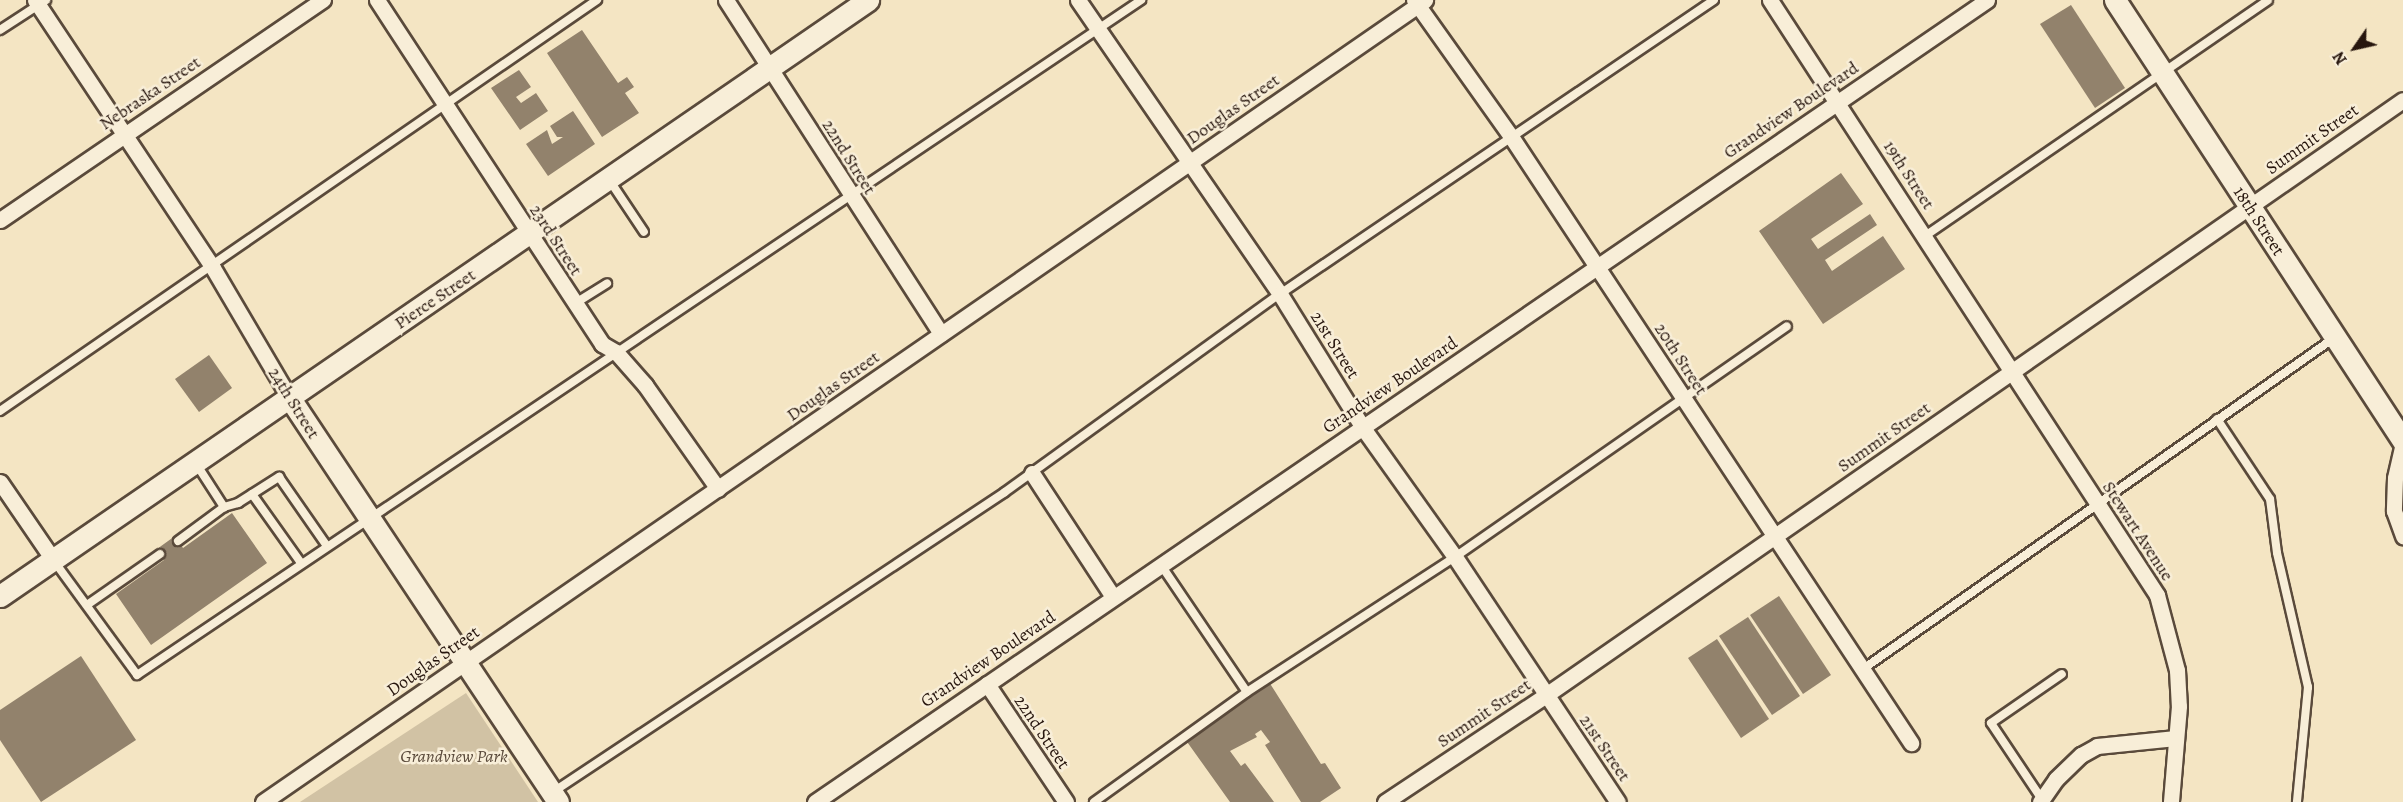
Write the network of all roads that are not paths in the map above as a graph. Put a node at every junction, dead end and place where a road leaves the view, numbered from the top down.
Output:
1 (323, 0) edge
2 (377, 0) edge
3 (597, 0) edge
4 (726, 0) edge
5 (868, 0) edge
6 (1078, 0) edge
7 (1141, 0) edge
8 (1714, 0) edge
9 (1770, 0) edge
10 (1987, 0) edge
11 (2115, 0) edge
12 (2268, 0) edge
13 (40, 2) edge
14 (1419, 2) edge
15 (1097, 29) junction
16 (0, 30) edge
17 (769, 67) junction
18 (2162, 72) junction
19 (2403, 100) edge
20 (1838, 102) junction
21 (444, 104) junction
22 (124, 134) junction
23 (1512, 138) junction
24 (1191, 163) junction
25 (609, 179) junction
26 (849, 194) junction
27 (2249, 206) junction
28 (0, 220) edge
29 (644, 232) dead end
30 (530, 235) junction
31 (1925, 236) junction
32 (1597, 266) junction
33 (213, 268) junction
34 (607, 283) dead end
35 (1280, 294) junction
36 (574, 304) junction
37 (1786, 326) dead end
38 (940, 334) junction
39 (2335, 338) junction
40 (616, 352) junction
41 (2011, 373) junction
42 (289, 397) junction
43 (1684, 399) junction
44 (0, 411) edge
45 (2217, 419) junction
46 (1363, 428) junction
47 (2403, 442) edge
48 (194, 461) junction
49 (1032, 473) junction
50 (0, 482) edge
51 (718, 489) junction
52 (252, 494) junction
53 (2097, 503) junction
54 (224, 507) junction
55 (368, 516) junction
56 (1775, 536) junction
57 (2403, 536) edge
58 (178, 542) dead end
59 (327, 546) junction
60 (160, 554) dead end
61 (1455, 556) junction
62 (52, 558) junction
63 (301, 563) junction
64 (1161, 565) junction
65 (0, 596) edge
66 (1113, 597) junction
67 (87, 605) junction
68 (464, 663) junction
69 (1863, 669) junction
70 (2062, 674) dead end
71 (987, 684) junction
72 (1247, 692) junction
73 (1546, 695) junction
74 (2176, 738) junction
75 (1911, 743) dead end
76 (555, 797) edge
77 (2041, 800) edge
78 (263, 802) edge
79 (815, 802) edge
80 (1065, 802) edge
81 (1094, 802) edge
82 (1385, 802) edge
83 (1618, 802) edge
84 (2171, 802) edge
85 (2297, 802) edge

1 - 22 street, Nebraska Street
2 - 21 street, 23rd Street
3 - 21 lane
4 - 17 street, 22nd Street
5 - 17 main road, Pierce Street
6 - 15 street, 21st Street
7 - 15 lane
8 - 23 lane
9 - 20 street, 19th Street
10 - 20 street, Grandview Boulevard
11 - 18 main road, 18th Street
12 - 18 lane
13 - 16 lane
13 - 22 street, 24th Street
14 - 23 street, 20th Street
14 - 24 street, Douglas Street
15 - 24 street, 21st Street
15 - 26 lane
17 - 25 main road, Pierce Street
17 - 26 street, 22nd Street
18 - 27 main road, 18th Street
18 - 31 lane
19 - 27 street, Summit Street
20 - 31 street, 19th Street
20 - 32 street, Grandview Boulevard
21 - 30 street, 23rd Street
21 - 33 lane
22 - 28 street, Nebraska Street
22 - 33 street, 24th Street
23 - 32 street, 20th Street
23 - 35 lane
24 - 35 street, 21st Street
24 - 38 street, Douglas Street
25 - 29 lane
25 - 30 main road, Pierce Street
26 - 38 street, 22nd Street
26 - 40 lane
27 - 39 main road, 18th Street
27 - 41 street, Summit Street
30 - 36 street, 23rd Street
30 - 42 main road, Pierce Street
31 - 41 street, 19th Street
32 - 43 street, 20th Street
32 - 46 street, Grandview Boulevard
33 - 42 street, 24th Street
33 - 44 lane
34 - 36 lane
35 - 46 street, 21st Street
35 - 49 lane
36 - 40 street, 23rd Street
37 - 43 lane
38 - 51 street, Douglas Street
39 - 45 lane
39 - 47 main road, 18th Street
40 - 51 street, 23rd Street
40 - 55 lane
41 - 53 street, Stewart Avenue
41 - 56 street, Summit Street
42 - 48 main road, Pierce Street
42 - 55 main road, 24th Street
43 - 56 street, 20th Street
43 - 61 lane
45 - 53 lane
45 - 85 lane
46 - 61 street, 21st Street
46 - 64 street, Grandview Boulevard
47 - 57 street
48 - 54 lane
48 - 62 main road, Pierce Street
49 - 66 street
49 - 76 lane
50 - 62 street
51 - 68 street, Douglas Street
52 - 54 lane
52 - 59 lane
52 - 63 lane
53 - 69 lane
53 - 74 street, Stewart Avenue
54 - 58 lane
55 - 59 lane
55 - 68 main road, 24th Street
56 - 69 street, 20th Street
56 - 73 street, Summit Street
59 - 63 lane
60 - 67 lane
61 - 72 lane
61 - 73 street, 21st Street
62 - 65 main road, Pierce Street
62 - 67 lane
63 - 67 lane
64 - 66 street, Grandview Boulevard
64 - 72 lane
66 - 71 street, Grandview Boulevard
68 - 76 main road, 24th Street
68 - 78 street, Douglas Street
69 - 75 street, 20th Street
70 - 77 lane
71 - 79 street, Grandview Boulevard
71 - 80 street, 22nd Street
72 - 81 lane
73 - 82 street, Summit Street
73 - 83 street, 21st Street
74 - 77 street
74 - 84 street, Stewart Avenue

